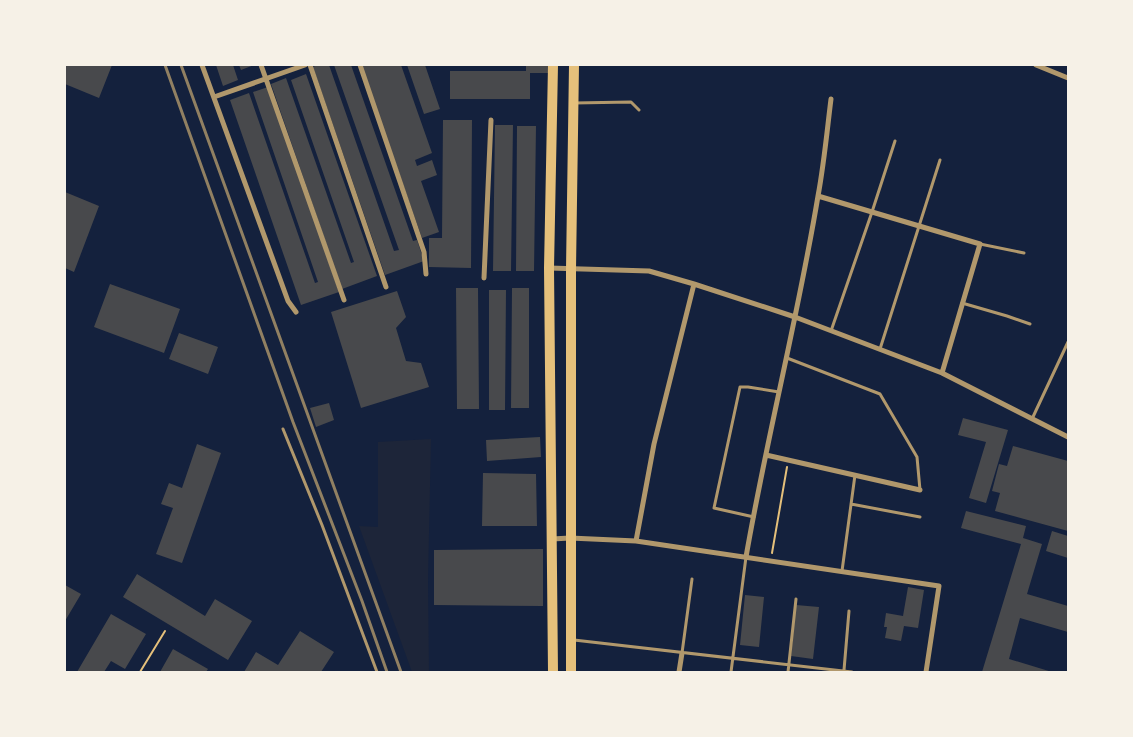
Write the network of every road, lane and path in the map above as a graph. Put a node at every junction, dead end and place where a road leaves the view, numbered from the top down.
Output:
1 (202, 65) edge
2 (261, 65) edge
3 (304, 65) edge
4 (310, 65) edge
5 (360, 65) edge
6 (553, 65) edge
7 (574, 65) edge
8 (1036, 65) edge
9 (1068, 78) edge
10 (266, 79) junction
11 (214, 97) junction
12 (831, 99) dead end
13 (574, 103) junction
14 (639, 110) dead end
15 (491, 120) dead end
16 (895, 141) dead end
17 (940, 160) dead end
18 (818, 196) junction
19 (872, 212) junction
20 (919, 226) junction
21 (980, 244) junction
22 (1024, 252) dead end
23 (549, 268) junction
24 (571, 269) junction
25 (426, 274) dead end
26 (484, 278) dead end
27 (694, 284) junction
28 (386, 287) dead end
29 (344, 300) dead end
30 (962, 304) junction
31 (296, 312) dead end
32 (795, 317) junction
33 (1030, 324) dead end
34 (831, 331) junction
35 (1068, 342) edge
36 (880, 349) junction
37 (786, 358) junction
38 (942, 373) junction
39 (779, 392) junction
40 (1032, 419) junction
41 (283, 429) dead end
42 (1068, 437) edge
43 (766, 455) junction
44 (788, 460) junction
45 (856, 475) junction
46 (920, 490) joint
47 (852, 504) junction
48 (754, 517) junction
49 (920, 517) dead end
50 (570, 538) junction
51 (552, 539) junction
52 (636, 541) junction
53 (746, 557) junction
54 (771, 560) junction
55 (842, 572) junction
56 (692, 579) dead end
57 (796, 599) dead end
58 (849, 611) dead end
59 (165, 630) dead end
60 (572, 640) junction
61 (682, 653) junction
62 (734, 659) junction
63 (788, 665) junction
64 (844, 670) junction
65 (140, 672) edge
66 (377, 672) edge
67 (553, 672) edge
68 (571, 672) edge
69 (679, 672) edge
70 (731, 672) edge
71 (788, 672) edge
72 (852, 672) edge
73 (926, 672) edge

1 - 11 street
2 - 10 street
3 - 10 street
4 - 28 street
5 - 25 street
6 - 23 main road
7 - 13 main road
8 - 9 street
10 - 11 street
10 - 29 street
11 - 31 street
12 - 18 street
13 - 14 lane
13 - 24 main road
15 - 26 street
16 - 19 lane
17 - 20 lane
18 - 19 street
18 - 32 street
19 - 20 street
19 - 34 lane
20 - 21 street
20 - 36 lane
21 - 22 lane
21 - 30 street
23 - 24 street
23 - 51 main road
24 - 27 street
24 - 50 main road
27 - 32 street
27 - 52 street
30 - 33 lane
30 - 38 street
32 - 34 street
32 - 37 street
34 - 36 street
35 - 40 lane
36 - 38 street
37 - 39 street
37 - 46 lane
38 - 40 street
39 - 43 street
39 - 48 lane
40 - 42 street
41 - 66 lane
43 - 44 street
43 - 48 street
44 - 45 street
44 - 54 path
45 - 46 street
45 - 47 lane
47 - 49 lane
47 - 55 lane
48 - 53 street
50 - 51 street
50 - 52 street
50 - 60 main road
51 - 67 main road
52 - 53 street
53 - 54 street
53 - 62 lane
54 - 55 street
55 - 73 street
56 - 61 lane
57 - 63 lane
58 - 64 lane
59 - 65 path
60 - 61 lane
60 - 68 main road
61 - 62 lane
61 - 69 street
62 - 63 lane
62 - 70 lane
63 - 64 lane
63 - 71 lane
64 - 72 lane

